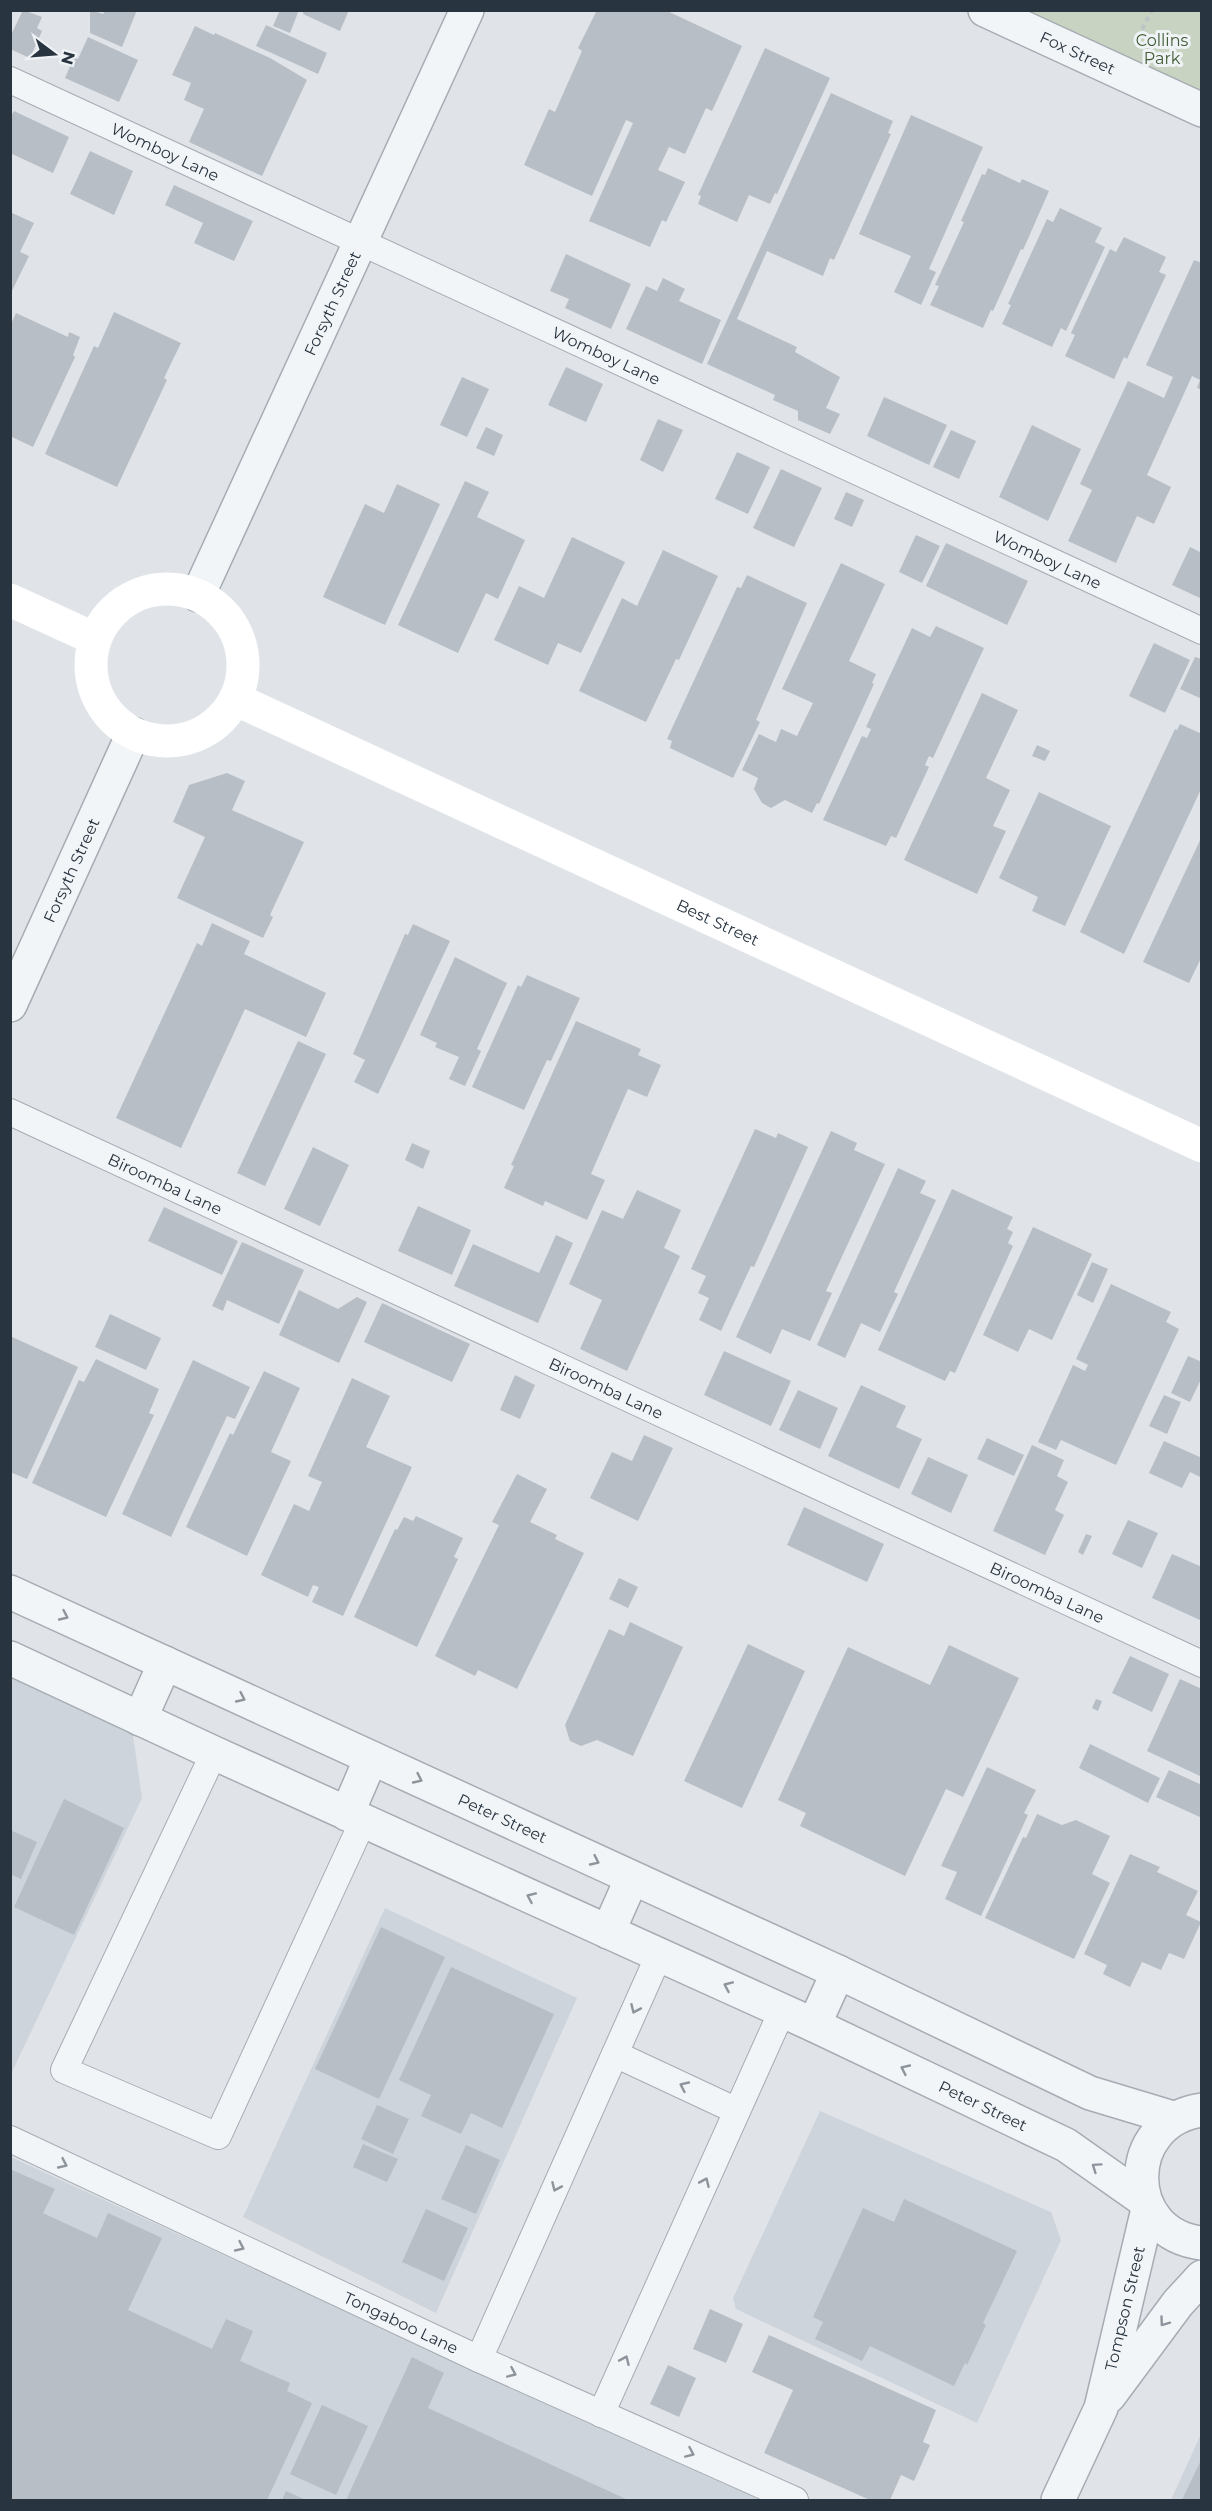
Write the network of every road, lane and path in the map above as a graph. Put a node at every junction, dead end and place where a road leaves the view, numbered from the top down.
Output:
1 (467, 10) edge
2 (985, 10) edge
3 (10, 81) edge
4 (1202, 110) edge
5 (360, 243) junction
6 (198, 595) junction
7 (10, 600) edge
8 (1202, 631) edge
9 (95, 639) junction
10 (235, 699) junction
11 (133, 734) junction
12 (10, 1005) edge
13 (10, 1112) edge
14 (1202, 1146) edge
15 (10, 1592) edge
16 (10, 1658) edge
17 (165, 1663) junction
18 (1202, 1664) edge
19 (140, 1719) junction
20 (214, 1753) junction
21 (371, 1758) junction
22 (355, 1817) junction
23 (632, 1878) junction
24 (608, 1932) junction
25 (659, 1955) junction
26 (838, 1972) junction
27 (782, 2011) junction
28 (814, 2025) junction
29 (615, 2054) junction
30 (1192, 2109) edge
31 (737, 2111) junction
32 (10, 2139) edge
33 (1146, 2204) junction
34 (1202, 2243) edge
35 (1202, 2277) edge
36 (479, 2359) junction
37 (1101, 2408) junction
38 (601, 2414) junction
39 (795, 2500) edge
40 (1058, 2500) edge

1 - 5 street, Forsyth Street
2 - 4 street, Fox Street
3 - 5 lane, Womboy Lane
5 - 6 street, Forsyth Street
5 - 8 lane, Womboy Lane
6 - 9 street
6 - 10 street
7 - 9 street
9 - 11 street
10 - 11 street
10 - 14 street, Best Street
11 - 12 street, Forsyth Street
13 - 18 lane, Biroomba Lane
15 -> 17 street, Peter Street
16 - 19 street, Peter Street
17 - 19 street
17 -> 21 street, Peter Street
19 - 20 street, Peter Street
20 - 22 street, Peter Street
20 - 22 lane
21 - 22 street
21 -> 23 street, Peter Street
24 -> 22 street, Peter Street
23 - 24 street
23 - 26 street, Peter Street
24 - 25 street, Peter Street
27 -> 25 street, Peter Street
25 -> 29 lane
26 - 28 street
26 - 30 street, Peter Street
27 - 28 street, Peter Street
27 - 31 lane
33 -> 28 street, Peter Street
31 -> 29 lane
29 -> 36 lane
30 - 33 street, Tompson Street
38 -> 31 lane
32 -> 36 lane, Tongaboo Lane
33 - 34 street, Peter Street
33 - 37 street, Tompson Street
35 -> 37 street, Tompson Street
36 -> 38 lane, Tongaboo Lane
37 - 40 street, Tompson Street
38 -> 39 lane, Tongaboo Lane

